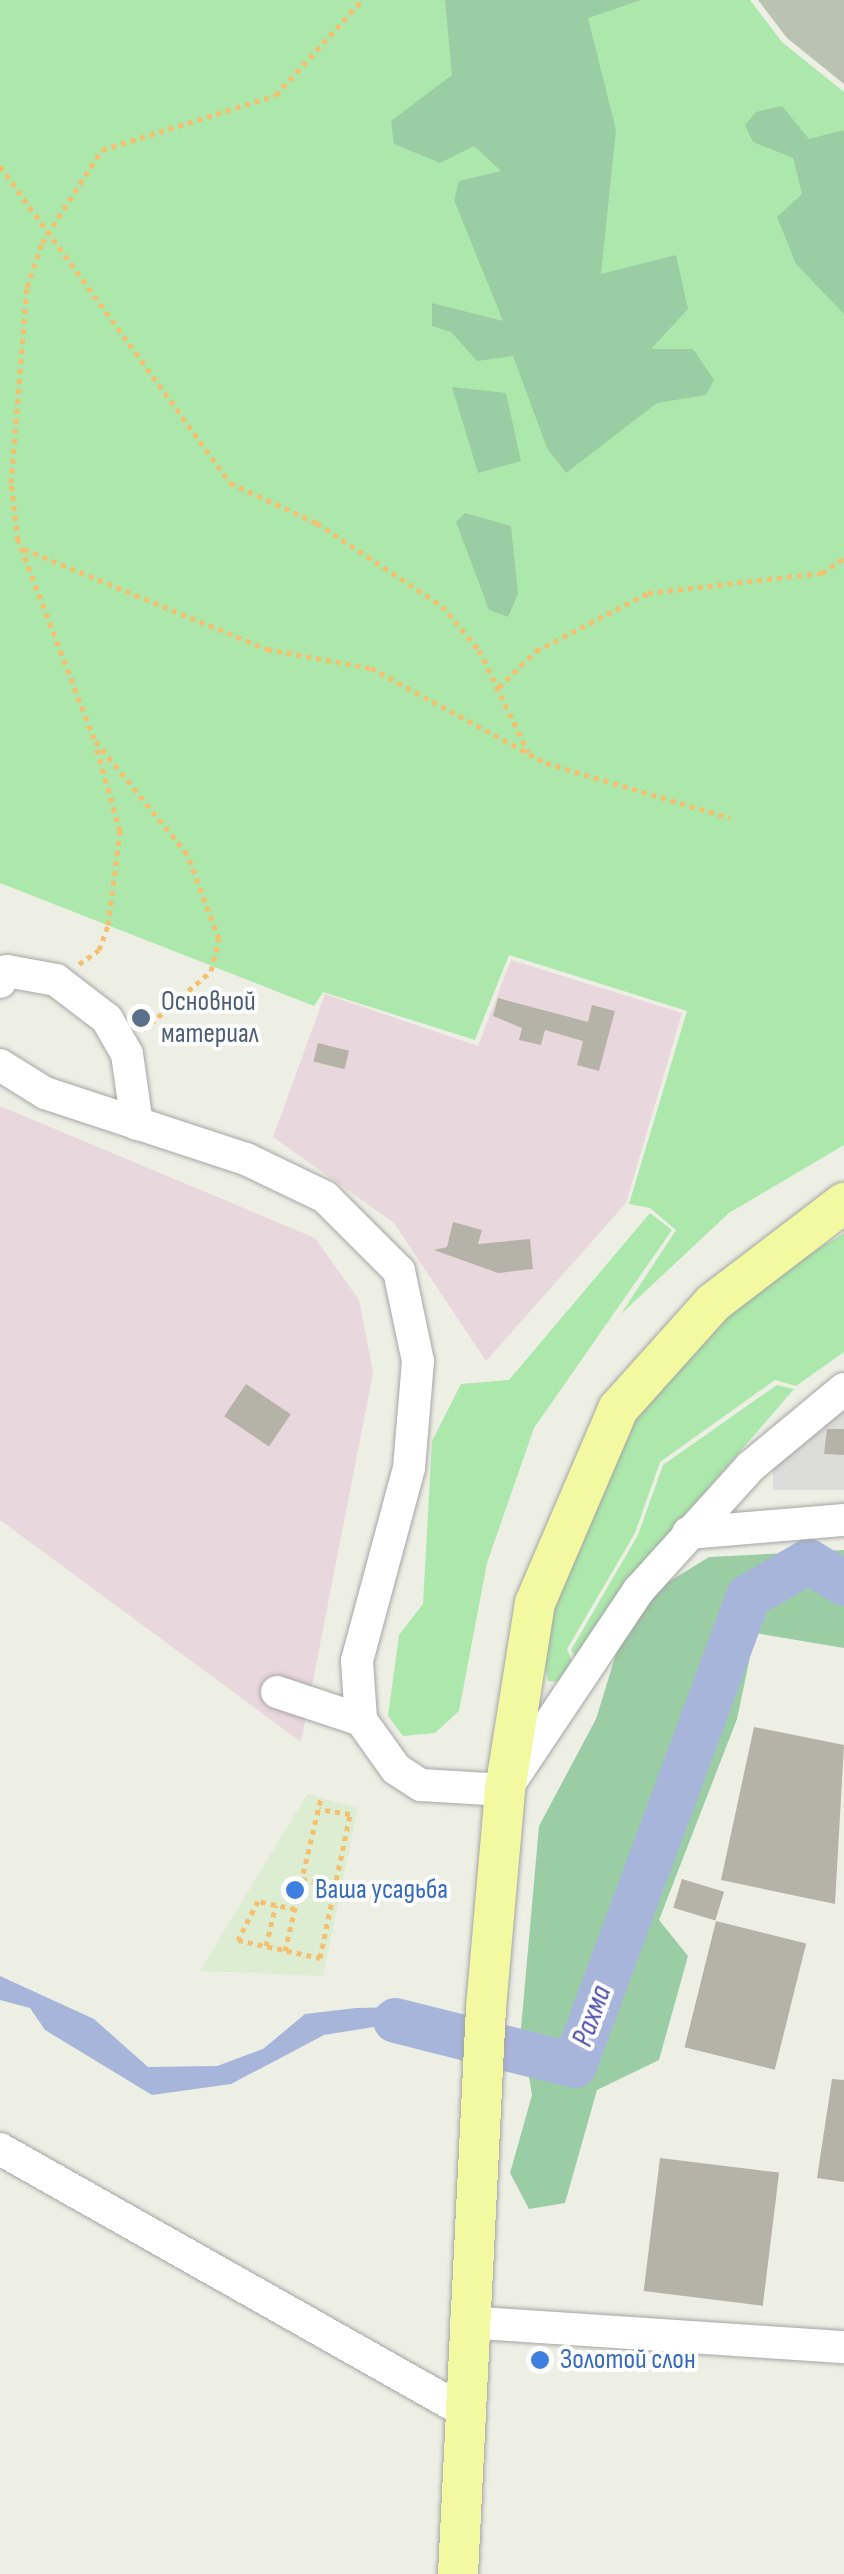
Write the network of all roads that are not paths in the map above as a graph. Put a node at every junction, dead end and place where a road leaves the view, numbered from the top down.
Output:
1 (0, 982) edge
2 (0, 1065) edge
3 (137, 1124) junction
4 (844, 1203) edge
5 (844, 1390) edge
6 (844, 1520) edge
7 (688, 1533) junction
8 (276, 1692) dead end
9 (361, 1720) junction
10 (505, 1790) junction
11 (0, 2149) edge
12 (466, 2322) junction
13 (844, 2346) edge
14 (462, 2410) junction
15 (458, 2574) edge

1 - 3 street
2 - 3 street
3 - 9 street
4 - 10 main road
5 - 7 street
6 - 7 street
7 - 10 street
8 - 9 street
9 - 10 street
10 - 12 main road
11 - 14 street
12 - 13 street
12 - 14 main road
14 - 15 main road

